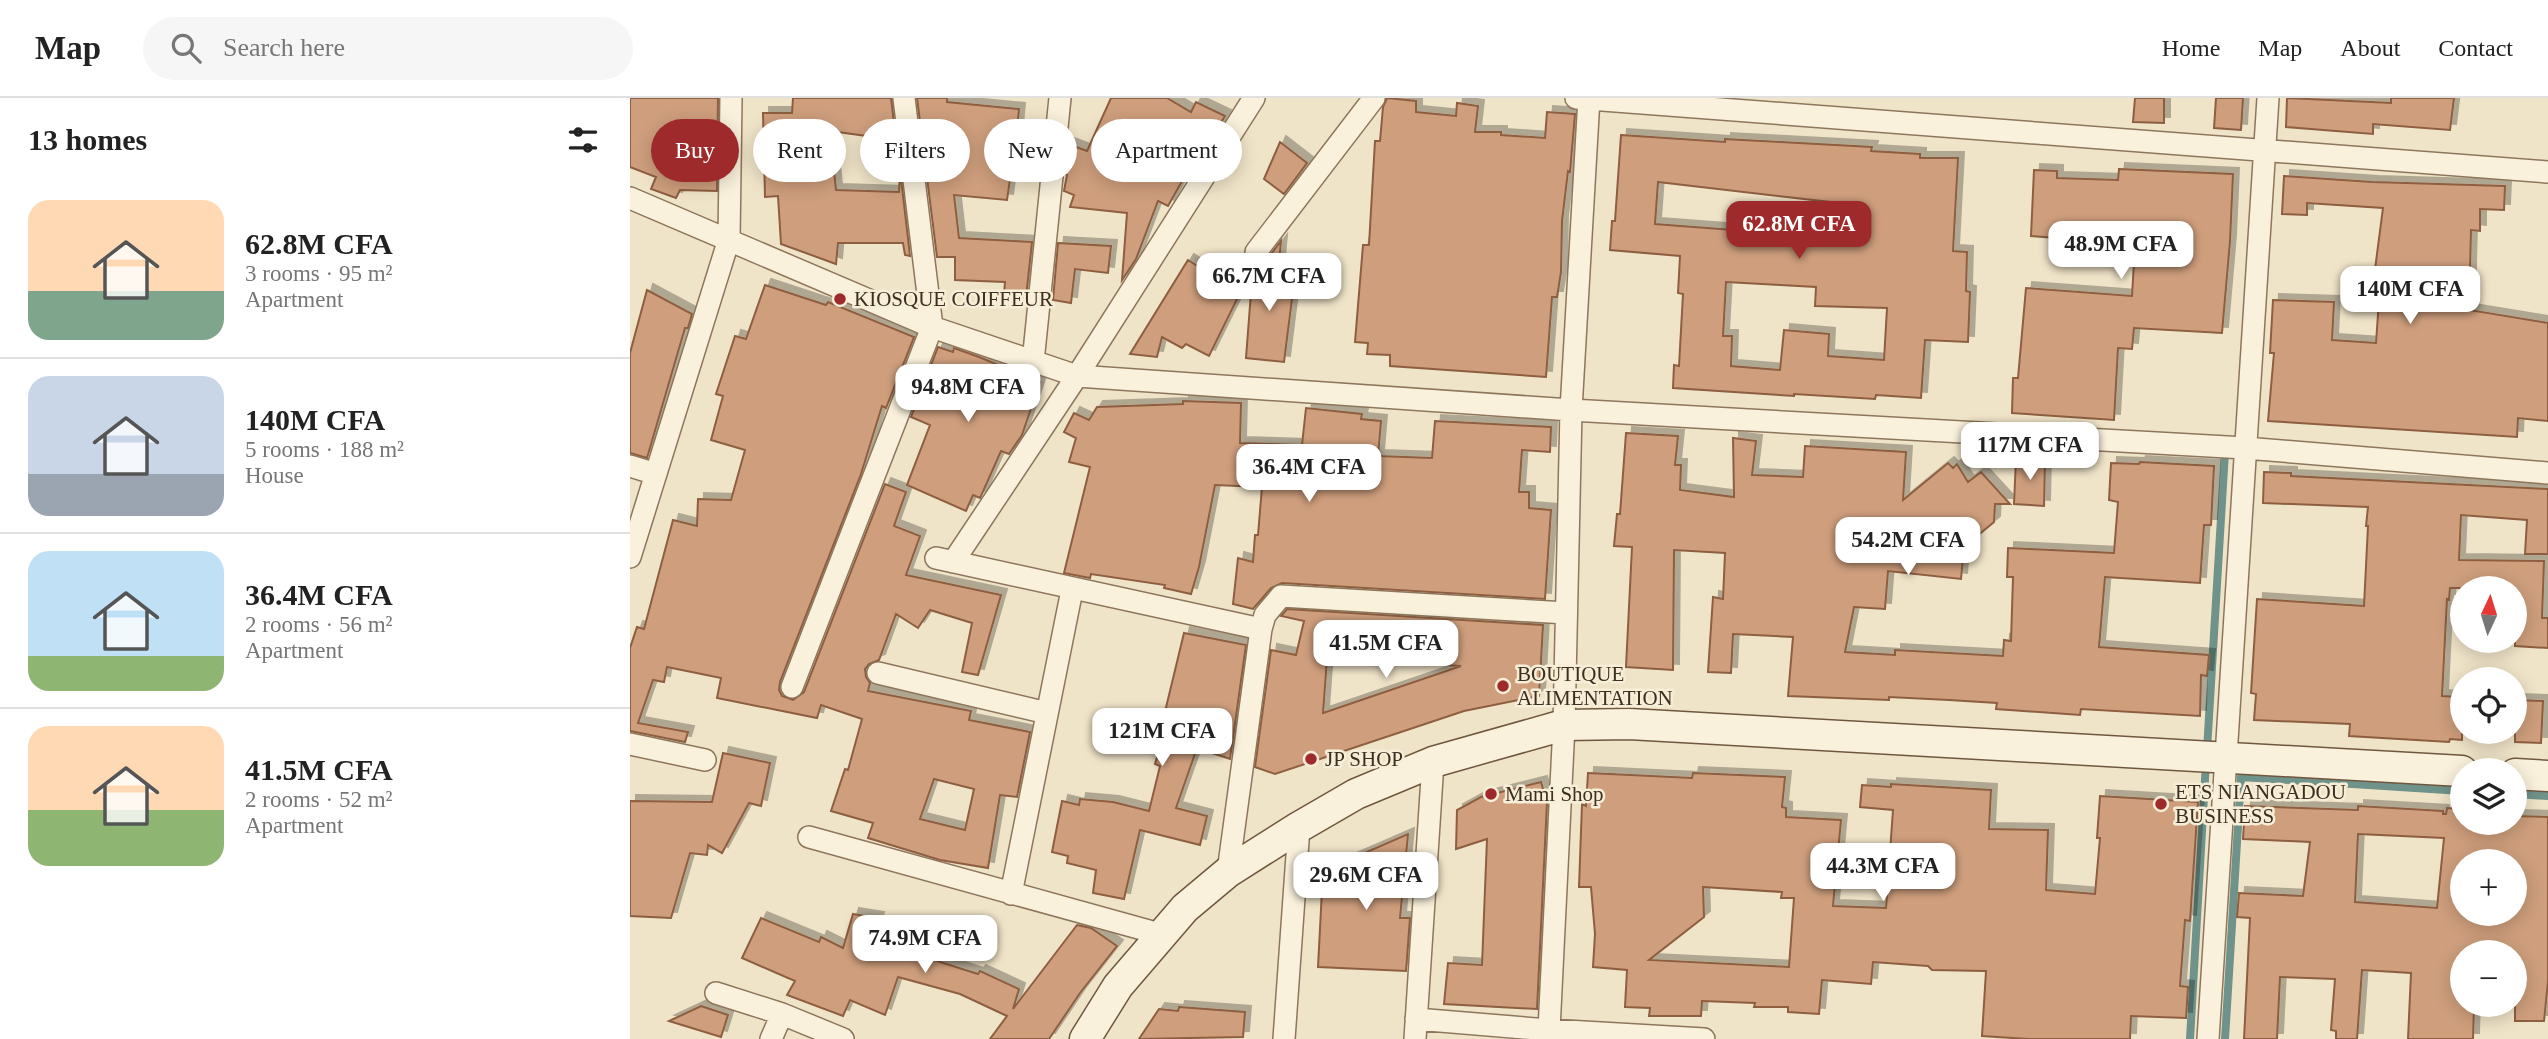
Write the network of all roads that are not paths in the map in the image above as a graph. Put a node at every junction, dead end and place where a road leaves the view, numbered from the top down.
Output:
1 (731, 98) edge
2 (904, 98) edge
3 (1060, 98) edge
4 (1254, 98) edge
5 (1374, 98) edge
6 (1576, 98) edge
7 (1589, 98) edge
8 (2268, 98) edge
9 (2264, 150) junction
10 (2548, 172) edge
11 (630, 198) edge
12 (729, 239) junction
13 (1256, 252) dead end
14 (932, 327) junction
15 (1033, 362) junction
16 (1077, 376) junction
17 (1571, 410) junction
18 (2245, 448) junction
19 (630, 466) edge
20 (2548, 473) edge
21 (656, 474) junction
22 (630, 557) edge
23 (1072, 590) junction
24 (1566, 613) junction
25 (1261, 629) junction
26 (878, 673) dead end
27 (792, 687) dead end
28 (1047, 713) junction
29 (1564, 725) junction
30 (630, 744) edge
31 (2226, 758) junction
32 (705, 760) dead end
33 (1433, 762) junction
34 (2450, 770) edge
35 (2527, 775) edge
36 (2548, 776) edge
37 (1299, 827) junction
38 (809, 837) dead end
39 (1228, 873) junction
40 (1011, 894) junction
41 (1160, 934) junction
42 (716, 993) dead end
43 (782, 1014) junction
44 (1415, 1029) edge
45 (1549, 1030) junction
46 (771, 1039) edge
47 (843, 1039) edge
48 (1086, 1039) edge
49 (1284, 1039) edge
50 (1704, 1039) edge
51 (2208, 1039) edge

1 - 12 street
2 - 14 street
3 - 15 street
4 - 16 street
5 - 13 street
6 - 7 street
7 - 9 street
7 - 17 street
8 - 9 street
9 - 10 street
9 - 18 street
11 - 12 street
12 - 14 street
12 - 21 street
14 - 15 street
14 - 27 street
15 - 16 street
16 - 17 street
16 - 23 street
17 - 18 street
17 - 24 street
18 - 20 street
18 - 31 street
19 - 21 street
21 - 22 street
23 - 25 street
23 - 28 street
24 - 25 street
24 - 29 street
25 - 39 street
26 - 28 street
28 - 40 street
29 - 31 main road
29 - 33 main road
29 - 45 street
30 - 32 street
31 - 34 main road
31 - 51 street
33 - 37 main road
33 - 44 street
35 - 36 main road
37 - 39 main road
37 - 49 street
38 - 40 street
39 - 41 main road
40 - 41 street
41 - 48 main road
42 - 43 street
43 - 46 street
43 - 47 street
44 - 45 street
45 - 50 street

